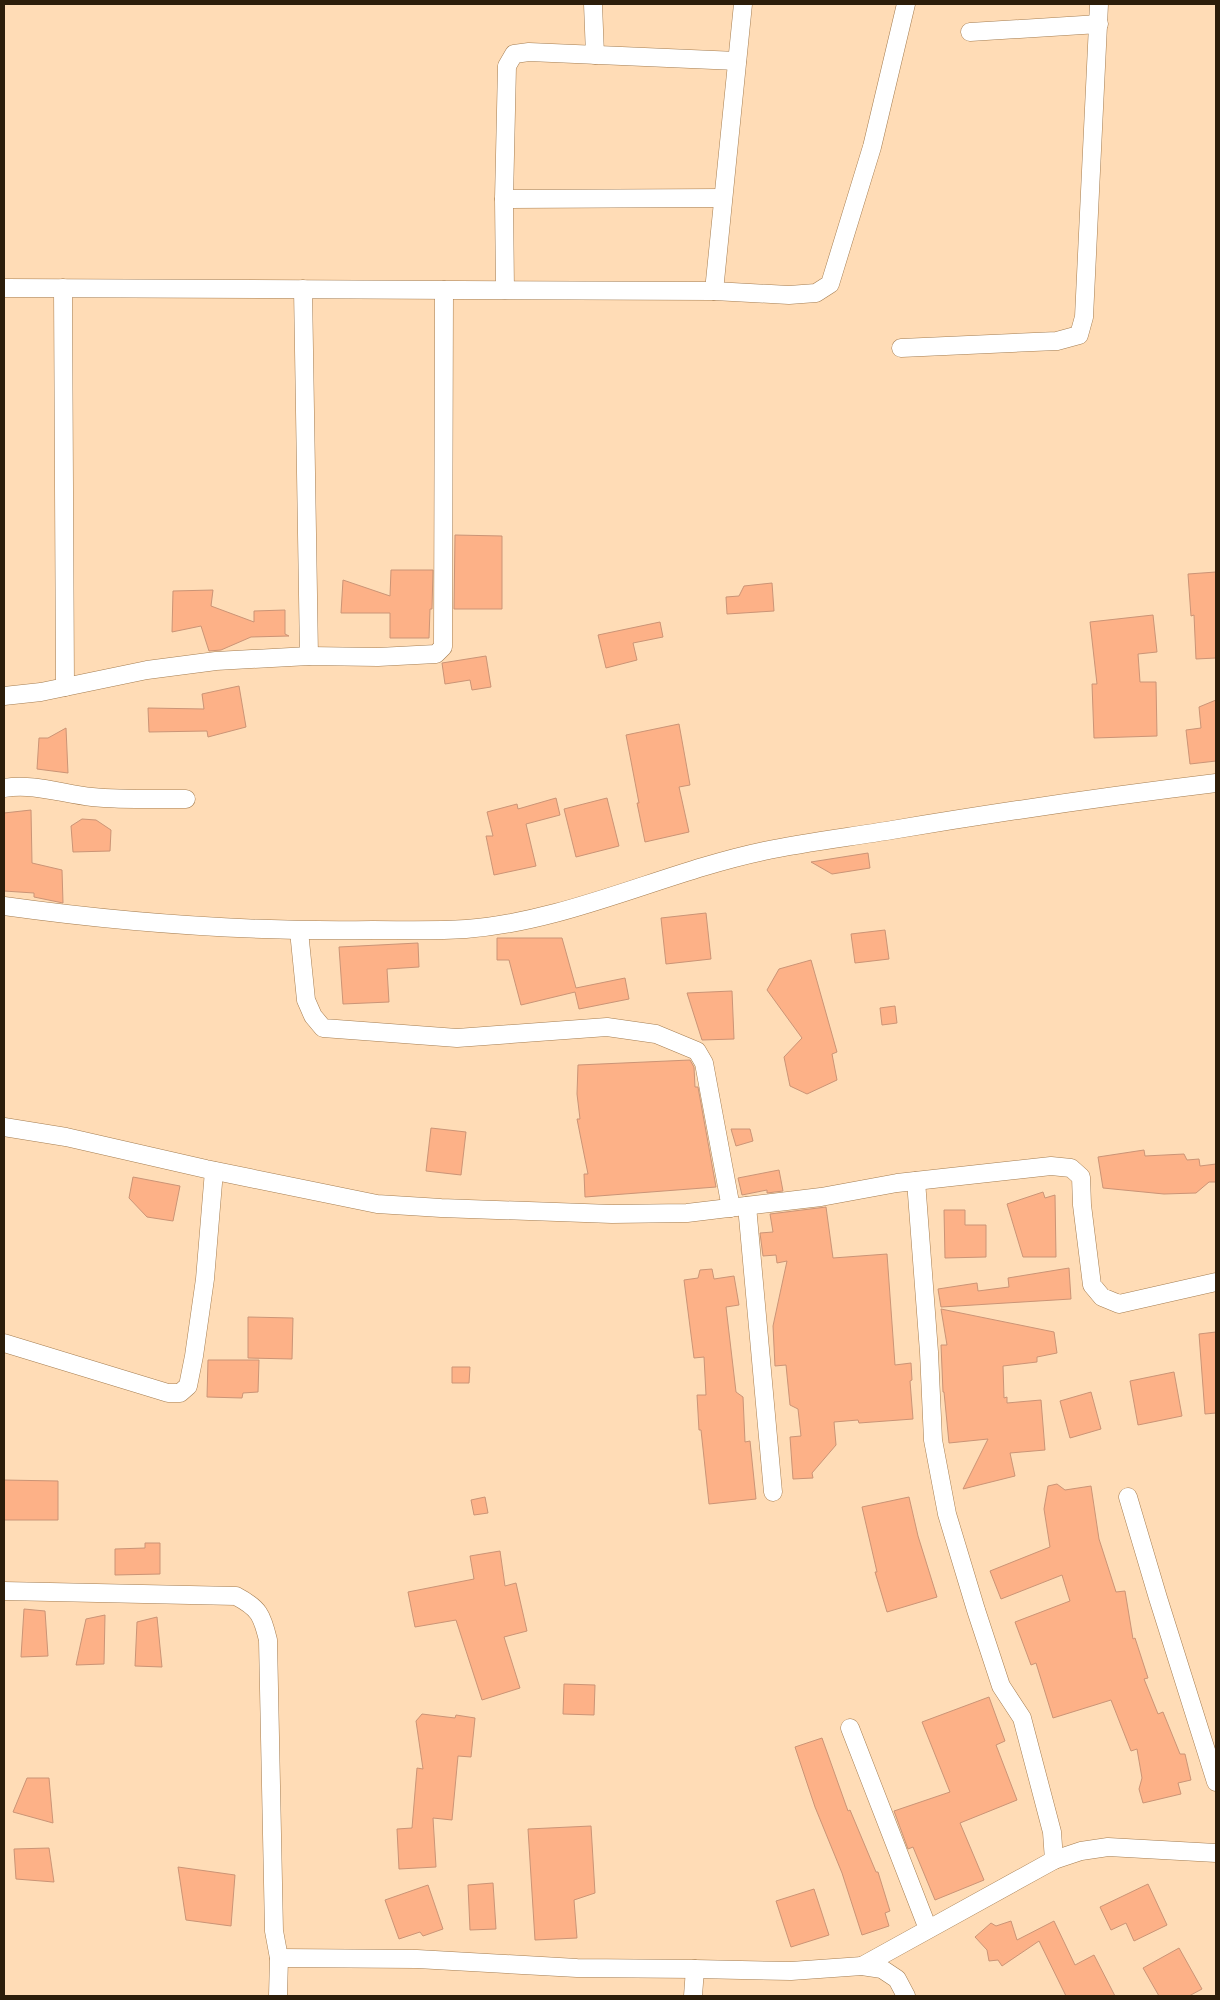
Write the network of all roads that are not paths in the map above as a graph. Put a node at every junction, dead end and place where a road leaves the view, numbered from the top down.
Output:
1 (593, 4) edge
2 (743, 4) edge
3 (906, 4) edge
4 (1099, 4) edge
5 (1099, 24) junction
6 (970, 32) dead end
7 (595, 55) junction
8 (737, 61) junction
9 (723, 198) junction
10 (504, 199) junction
11 (4, 288) edge
12 (63, 288) junction
13 (303, 289) junction
14 (444, 290) junction
15 (505, 290) junction
16 (714, 291) junction
17 (901, 348) dead end
18 (309, 656) junction
19 (65, 687) junction
20 (4, 696) edge
21 (1216, 783) edge
22 (4, 788) edge
23 (186, 799) dead end
24 (4, 906) edge
25 (299, 931) junction
26 (4, 1127) edge
27 (214, 1171) junction
28 (916, 1181) junction
29 (739, 1207) junction
30 (1216, 1282) edge
31 (4, 1344) edge
32 (773, 1492) dead end
33 (1128, 1497) dead end
34 (4, 1591) edge
35 (850, 1728) dead end
36 (1216, 1782) edge
37 (1216, 1853) edge
38 (1054, 1860) junction
39 (928, 1929) junction
40 (279, 1958) junction
41 (862, 1966) junction
42 (695, 1969) junction
43 (278, 1996) edge
44 (693, 1996) edge
45 (906, 1996) edge

1 - 7 street
2 - 8 street
3 - 16 street
4 - 5 street
5 - 6 street
5 - 17 street
7 - 8 street
7 - 10 street
8 - 9 street
9 - 10 street
9 - 16 street
10 - 15 street
11 - 12 street
12 - 13 street
12 - 19 street
13 - 14 street
13 - 18 street
14 - 15 street
14 - 18 street
15 - 16 street
18 - 19 street
19 - 20 street
21 - 25 street
22 - 23 street
24 - 25 street
25 - 29 street
26 - 27 street
27 - 29 street
27 - 31 street
28 - 29 street
28 - 30 street
28 - 38 street
29 - 32 street
33 - 36 street
34 - 40 street
35 - 39 street
37 - 38 street
38 - 39 street
39 - 41 street
40 - 42 street
40 - 43 street
41 - 42 street
41 - 45 street
42 - 44 street

